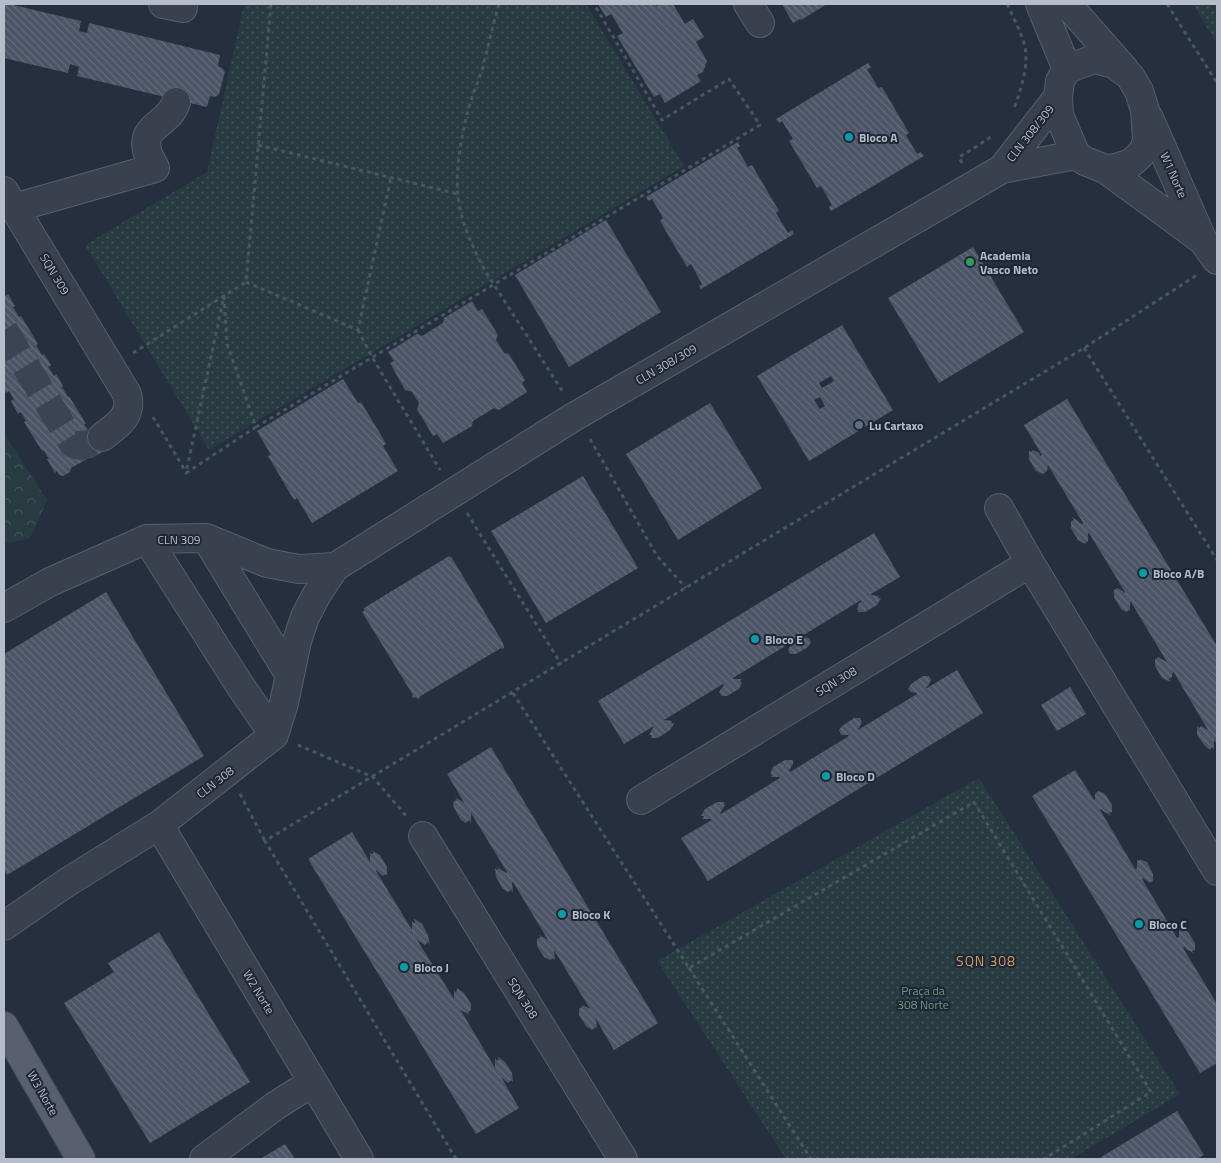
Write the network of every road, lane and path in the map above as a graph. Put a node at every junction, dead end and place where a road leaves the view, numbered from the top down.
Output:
1 (271, 4) edge
2 (499, 4) edge
3 (594, 4) edge
4 (1008, 4) edge
5 (1040, 4) edge
6 (1068, 4) edge
7 (1167, 4) edge
8 (1067, 69) junction
9 (1130, 76) junction
10 (1217, 83) edge
11 (1058, 97) junction
12 (176, 102) dead end
13 (1013, 110) dead end
14 (1145, 110) junction
15 (997, 131) dead end
16 (258, 145) junction
17 (1076, 155) junction
18 (1002, 169) junction
19 (1105, 169) junction
20 (391, 178) junction
21 (975, 185) junction
22 (458, 194) junction
23 (9, 199) edge
24 (1207, 258) edge
25 (246, 282) junction
26 (493, 284) junction
27 (224, 296) junction
28 (358, 330) junction
29 (1084, 348) junction
30 (372, 357) junction
31 (109, 362) junction
32 (578, 415) junction
33 (256, 426) junction
34 (102, 437) tunnel mouth
35 (595, 448) dead end
36 (454, 493) junction
37 (999, 508) dead end
38 (206, 538) junction
39 (147, 539) junction
40 (1217, 560) edge
41 (1030, 563) junction
42 (335, 567) junction
43 (686, 588) junction
44 (4, 608) edge
45 (561, 664) junction
46 (289, 674) junction
47 (513, 693) junction
48 (274, 735) junction
49 (228, 771) junction
50 (373, 777) junction
51 (641, 800) dead end
52 (159, 826) junction
53 (423, 836) joint
54 (265, 841) junction
55 (1217, 872) edge
56 (4, 926) edge
57 (689, 968) junction
58 (4, 1026) edge
59 (313, 1082) junction
60 (81, 1159) edge
61 (204, 1159) edge
62 (359, 1159) edge
63 (456, 1159) edge
64 (623, 1159) edge
65 (811, 1159) edge
66 (1044, 1159) edge

1 - 16 path
2 - 22 path
3 - 26 path
4 - 13 path
5 - 8 street
6 - 9 street
7 - 10 path
8 - 9 street
8 - 11 street
9 - 14 street
11 - 17 street
11 - 18 street, CLN 308/309
12 - 23 street
14 - 19 street
14 - 24 street, W1 Norte
15 - 21 path
16 - 20 path
16 - 25 path
17 - 18 street, CLN 308/309
17 - 19 street
18 - 21 street, CLN 308/309
19 - 24 street, W1 Norte
20 - 22 path
20 - 28 path
21 - 32 street, CLN 308/309
22 - 26 path
23 - 31 street, SQN 309
24 - 29 path
25 - 27 path
25 - 28 path
26 - 30 path
26 - 32 path
27 - 31 path
27 - 33 path
27 - 33 path
28 - 30 path
29 - 40 path
29 - 43 path
30 - 33 path
30 - 36 path
31 - 34 street, SQN 309
32 - 36 street, CLN 308/309
35 - 43 path
36 - 42 street, CLN 308/309
36 - 45 path
37 - 41 street
38 - 39 street, CLN 309
38 - 42 street, CLN 309
38 - 46 street
39 - 44 street, CLN 309
39 - 48 street
41 - 51 street, SQN 308
41 - 55 street
42 - 46 street
43 - 45 path
45 - 47 path
46 - 48 street
47 - 50 path
47 - 57 path
48 - 49 street, CLN 308
48 - 50 path
49 - 52 street, CLN 308
49 - 54 path
50 - 53 path
50 - 54 path
52 - 56 street, CLN 308
52 - 59 street, W2 Norte
53 - 64 street, SQN 308
54 - 63 path
57 - 65 path
57 - 66 path
58 - 60 main road, W3 Norte
59 - 61 street
59 - 62 street, W2 Norte

